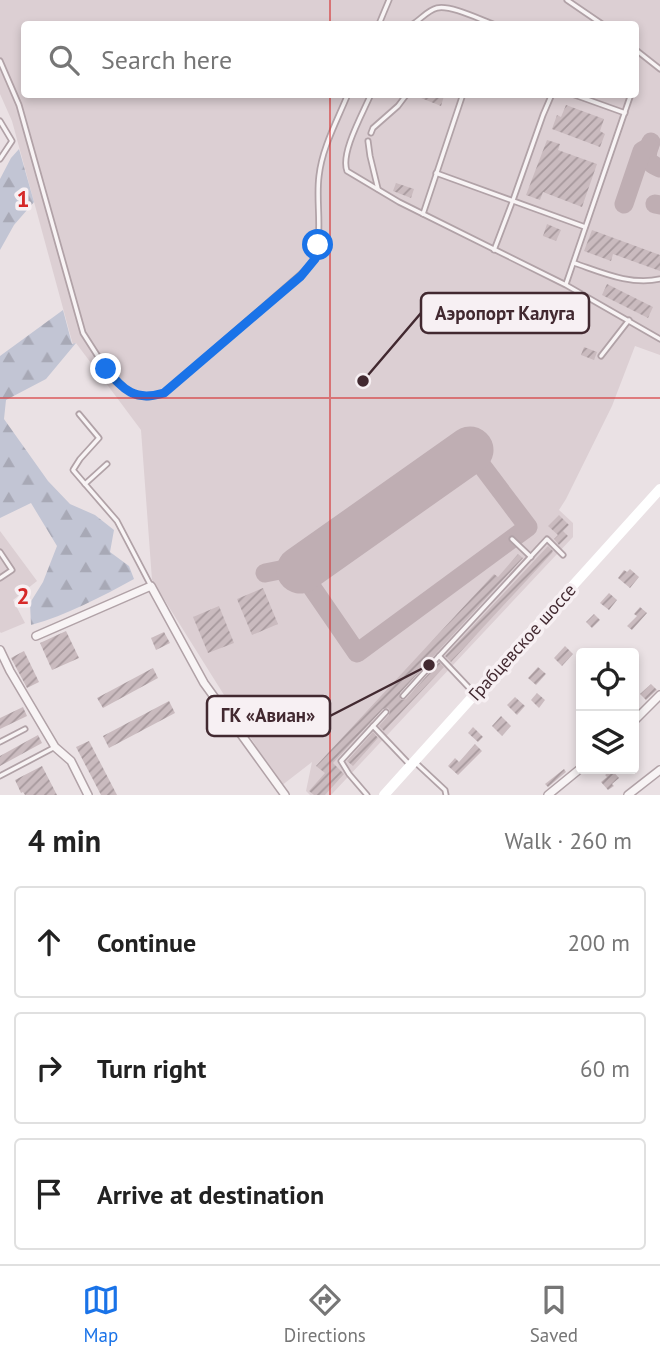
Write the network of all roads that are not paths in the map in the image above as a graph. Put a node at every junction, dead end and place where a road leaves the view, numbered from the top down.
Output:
1 (389, 0) edge
2 (567, 0) edge
3 (380, 21) edge
4 (417, 21) edge
5 (483, 21) edge
6 (598, 21) edge
7 (639, 53) edge
8 (0, 61) edge
9 (660, 69) edge
10 (346, 98) edge
11 (369, 98) edge
12 (404, 98) edge
13 (462, 98) edge
14 (550, 98) edge
15 (583, 98) edge
16 (630, 98) edge
17 (625, 113) junction
18 (0, 121) edge
19 (371, 132) dead end
20 (368, 141) dead end
21 (0, 159) edge
22 (436, 173) junction
23 (378, 189) junction
24 (513, 200) junction
25 (423, 214) junction
26 (585, 227) junction
27 (494, 250) junction
28 (573, 262) junction
29 (660, 279) edge
30 (566, 285) junction
31 (629, 320) junction
32 (659, 337) edge
33 (601, 356) dead end
34 (79, 414) dead end
35 (107, 464) dead end
36 (85, 484) junction
37 (660, 489) edge
38 (512, 539) dead end
39 (0, 552) edge
40 (563, 555) dead end
41 (531, 557) junction
42 (0, 578) edge
43 (151, 586) junction
44 (36, 636) dead end
45 (0, 650) edge
46 (439, 656) junction
47 (475, 694) junction
48 (660, 695) edge
49 (403, 696) dead end
50 (386, 712) dead end
51 (639, 716) edge
52 (373, 726) junction
53 (25, 729) dead end
54 (0, 742) edge
55 (55, 747) junction
56 (413, 763) junction
57 (660, 769) edge
58 (576, 772) edge
59 (0, 776) edge
60 (88, 795) edge
61 (285, 795) edge
62 (367, 795) edge
63 (384, 795) edge
64 (446, 795) edge
65 (548, 795) edge
66 (628, 795) edge

1 - 3 lane
2 - 6 lane
4 - 5 lane
7 - 9 lane
8 - 10 lane
11 - 23 lane
12 - 19 lane
13 - 22 lane
14 - 24 lane
15 - 17 lane
16 - 17 lane
17 - 26 lane
18 - 21 lane
20 - 23 lane
22 - 24 lane
22 - 25 lane
23 - 25 lane
24 - 26 lane
24 - 27 lane
25 - 27 lane
26 - 28 lane
27 - 30 lane
28 - 29 lane
28 - 30 lane
30 - 31 lane
31 - 32 lane
31 - 33 lane
34 - 36 lane
35 - 36 lane
36 - 43 lane
37 - 47 street, Грабцевское шоссе
38 - 41 lane
39 - 42 lane
40 - 41 lane
41 - 46 lane
43 - 44 street
43 - 61 street
45 - 55 street
46 - 47 lane
46 - 49 lane
47 - 56 street, Грабцевское шоссе
48 - 51 street
50 - 52 lane
52 - 56 lane
52 - 62 lane
53 - 54 lane
55 - 59 lane
55 - 60 street
56 - 63 street, Грабцевское шоссе
56 - 64 lane
57 - 66 street
58 - 65 street

